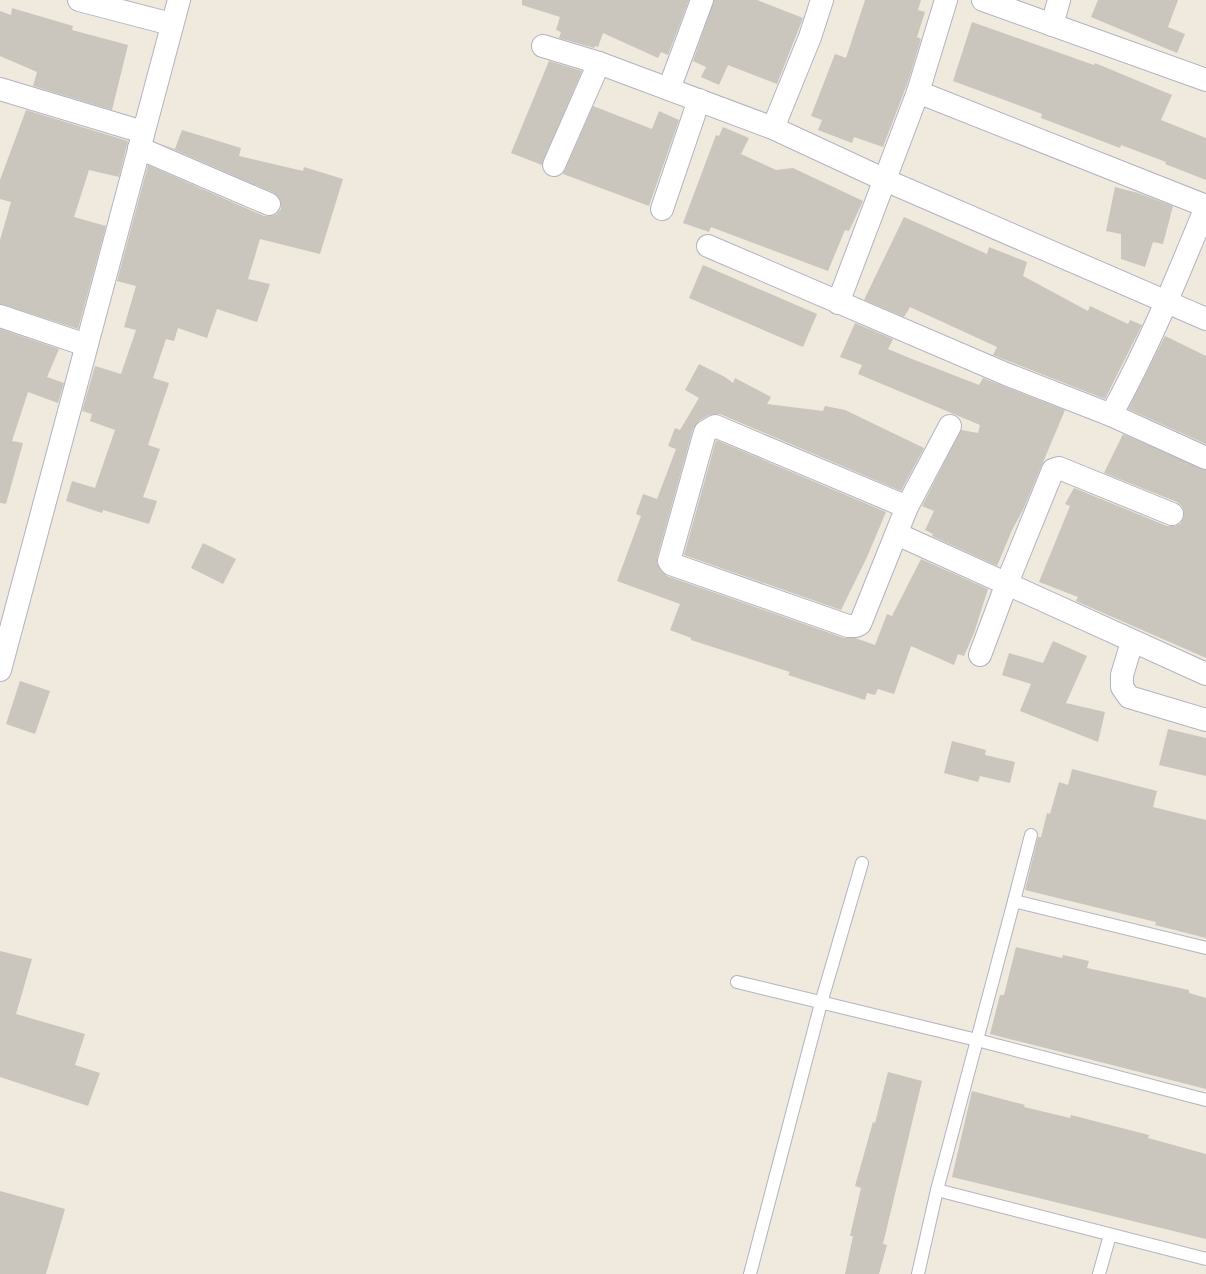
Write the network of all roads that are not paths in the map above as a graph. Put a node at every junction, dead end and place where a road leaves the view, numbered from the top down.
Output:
1 (79, 0) edge
2 (178, 0) edge
3 (702, 0) edge
4 (822, 0) edge
5 (946, 0) edge
6 (983, 0) edge
7 (1059, 0) edge
8 (171, 24) junction
9 (1052, 25) junction
10 (543, 46) dead end
11 (600, 63) junction
12 (1206, 80) edge
13 (669, 88) junction
14 (0, 89) edge
15 (918, 92) junction
16 (699, 100) junction
17 (773, 128) junction
18 (141, 140) junction
19 (554, 165) dead end
20 (885, 180) junction
21 (269, 204) dead end
22 (1206, 207) edge
23 (662, 209) dead end
24 (708, 246) dead end
25 (1168, 302) junction
26 (838, 303) junction
27 (0, 316) edge
28 (1206, 319) edge
29 (86, 345) junction
30 (1111, 415) junction
31 (950, 426) dead end
32 (1206, 458) edge
33 (907, 507) junction
34 (1172, 514) dead end
35 (897, 534) junction
36 (1007, 583) junction
37 (1132, 642) junction
38 (980, 655) dead end
39 (0, 670) edge
40 (1206, 674) edge
41 (1206, 720) edge
42 (1031, 835) dead end
43 (862, 863) dead end
44 (1014, 901) junction
45 (1206, 948) edge
46 (737, 982) dead end
47 (821, 1003) junction
48 (977, 1040) junction
49 (1206, 1100) edge
50 (937, 1190) junction
51 (1110, 1235) junction
52 (1206, 1259) edge
53 (750, 1274) edge
54 (918, 1274) edge
55 (1099, 1274) edge

1 - 8 street
2 - 8 street
3 - 13 street
4 - 17 street
5 - 15 street
6 - 9 street
7 - 9 street
8 - 18 street
9 - 12 street
10 - 11 street
11 - 13 street
11 - 19 street
13 - 16 street
14 - 18 street
15 - 20 street
15 - 22 street
16 - 17 street
16 - 23 street
17 - 20 street
18 - 21 street
18 - 29 street
20 - 25 street
20 - 26 street
22 - 25 street
24 - 26 street
25 - 28 street
25 - 30 street
26 - 30 street
27 - 29 street
29 - 39 street
30 - 32 street
31 - 33 street
33 - 35 street
33 - 35 street
34 - 36 street
35 - 36 street
36 - 37 street
36 - 38 street
37 - 40 street
37 - 41 street
42 - 44 lane
43 - 47 lane
44 - 45 lane
44 - 48 lane
46 - 47 lane
47 - 48 lane
47 - 53 lane
48 - 49 lane
48 - 50 lane
50 - 51 lane
50 - 54 lane
51 - 52 lane
51 - 55 lane

